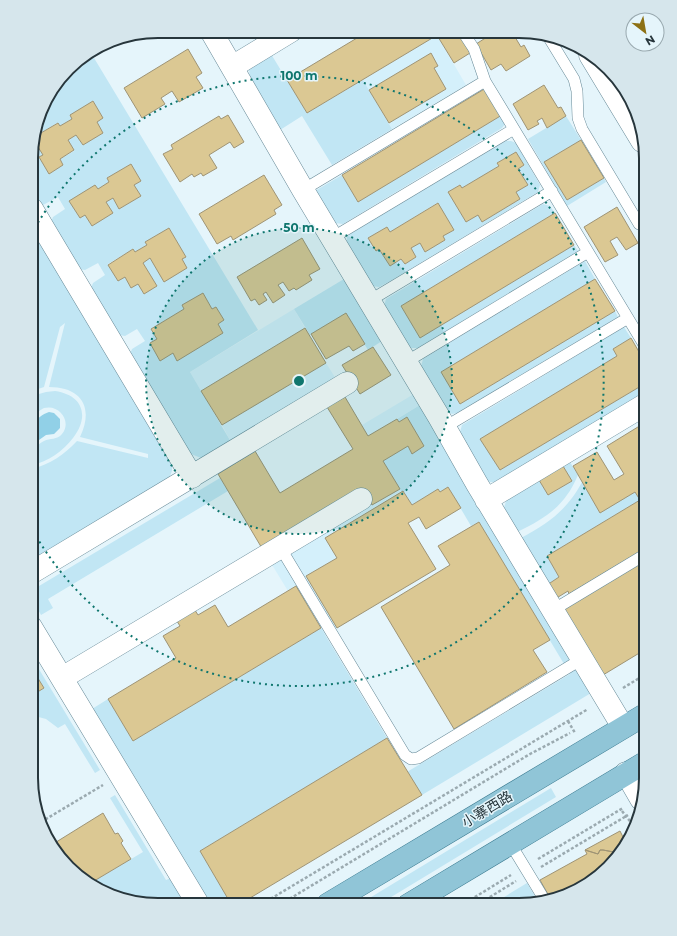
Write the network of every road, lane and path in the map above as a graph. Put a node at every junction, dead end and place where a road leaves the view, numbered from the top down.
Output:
1 (215, 38) edge
2 (280, 38) edge
3 (467, 38) edge
4 (552, 43) edge
5 (232, 67) junction
6 (598, 68) edge
7 (485, 81) junction
8 (514, 129) junction
9 (636, 131) edge
10 (304, 190) junction
11 (552, 191) junction
12 (38, 220) edge
13 (639, 224) edge
14 (332, 238) junction
15 (588, 252) junction
16 (369, 301) junction
17 (628, 318) junction
18 (639, 336) edge
19 (406, 362) junction
20 (347, 384) dead end
21 (639, 408) edge
22 (445, 428) junction
23 (192, 476) junction
24 (361, 499) dead end
25 (486, 500) junction
26 (280, 547) junction
27 (639, 558) edge
28 (38, 569) edge
29 (553, 610) junction
30 (38, 639) edge
31 (582, 659) junction
32 (62, 678) junction
33 (639, 678) edge
34 (606, 698) junction
35 (639, 718) edge
36 (623, 727) junction
37 (530, 754) dead end
38 (639, 766) edge
39 (626, 773) junction
40 (120, 775) junction
41 (637, 801) edge
42 (636, 804) edge
43 (636, 804) edge
44 (45, 819) edge
45 (510, 843) junction
46 (526, 871) junction
47 (542, 896) edge
48 (194, 898) edge
49 (272, 898) edge
50 (291, 898) edge
51 (338, 898) edge
52 (420, 898) edge
53 (475, 898) edge
54 (488, 898) edge

1 - 5 street
2 - 5 street
3 - 7 lane
4 - 13 lane
5 - 10 street
6 - 9 street
7 - 8 lane
7 - 10 lane
8 - 11 lane
8 - 14 lane
10 - 14 street
11 - 15 lane
11 - 16 lane
12 - 23 street
14 - 16 street
15 - 17 lane
15 - 19 lane
16 - 19 street
17 - 18 lane
17 - 22 lane
19 - 22 street
20 - 23 street
21 - 25 street
22 - 25 street
23 - 28 street
24 - 26 street
25 - 29 street
26 - 31 lane
26 - 32 street
27 - 29 lane
29 - 31 street
30 - 32 street
31 - 34 street
32 - 40 street
33 - 34 path
34 - 36 street
34 - 49 path
35 - 36 main road, 小寨西路
36 - 51 main road, 小寨西路
37 - 50 path
38 - 39 main road
39 - 41 street
39 - 45 main road
40 - 44 path
40 - 48 street
42 - 46 path
43 - 46 path
45 - 46 lane
45 - 52 main road
46 - 47 lane
46 - 53 path
46 - 54 path

